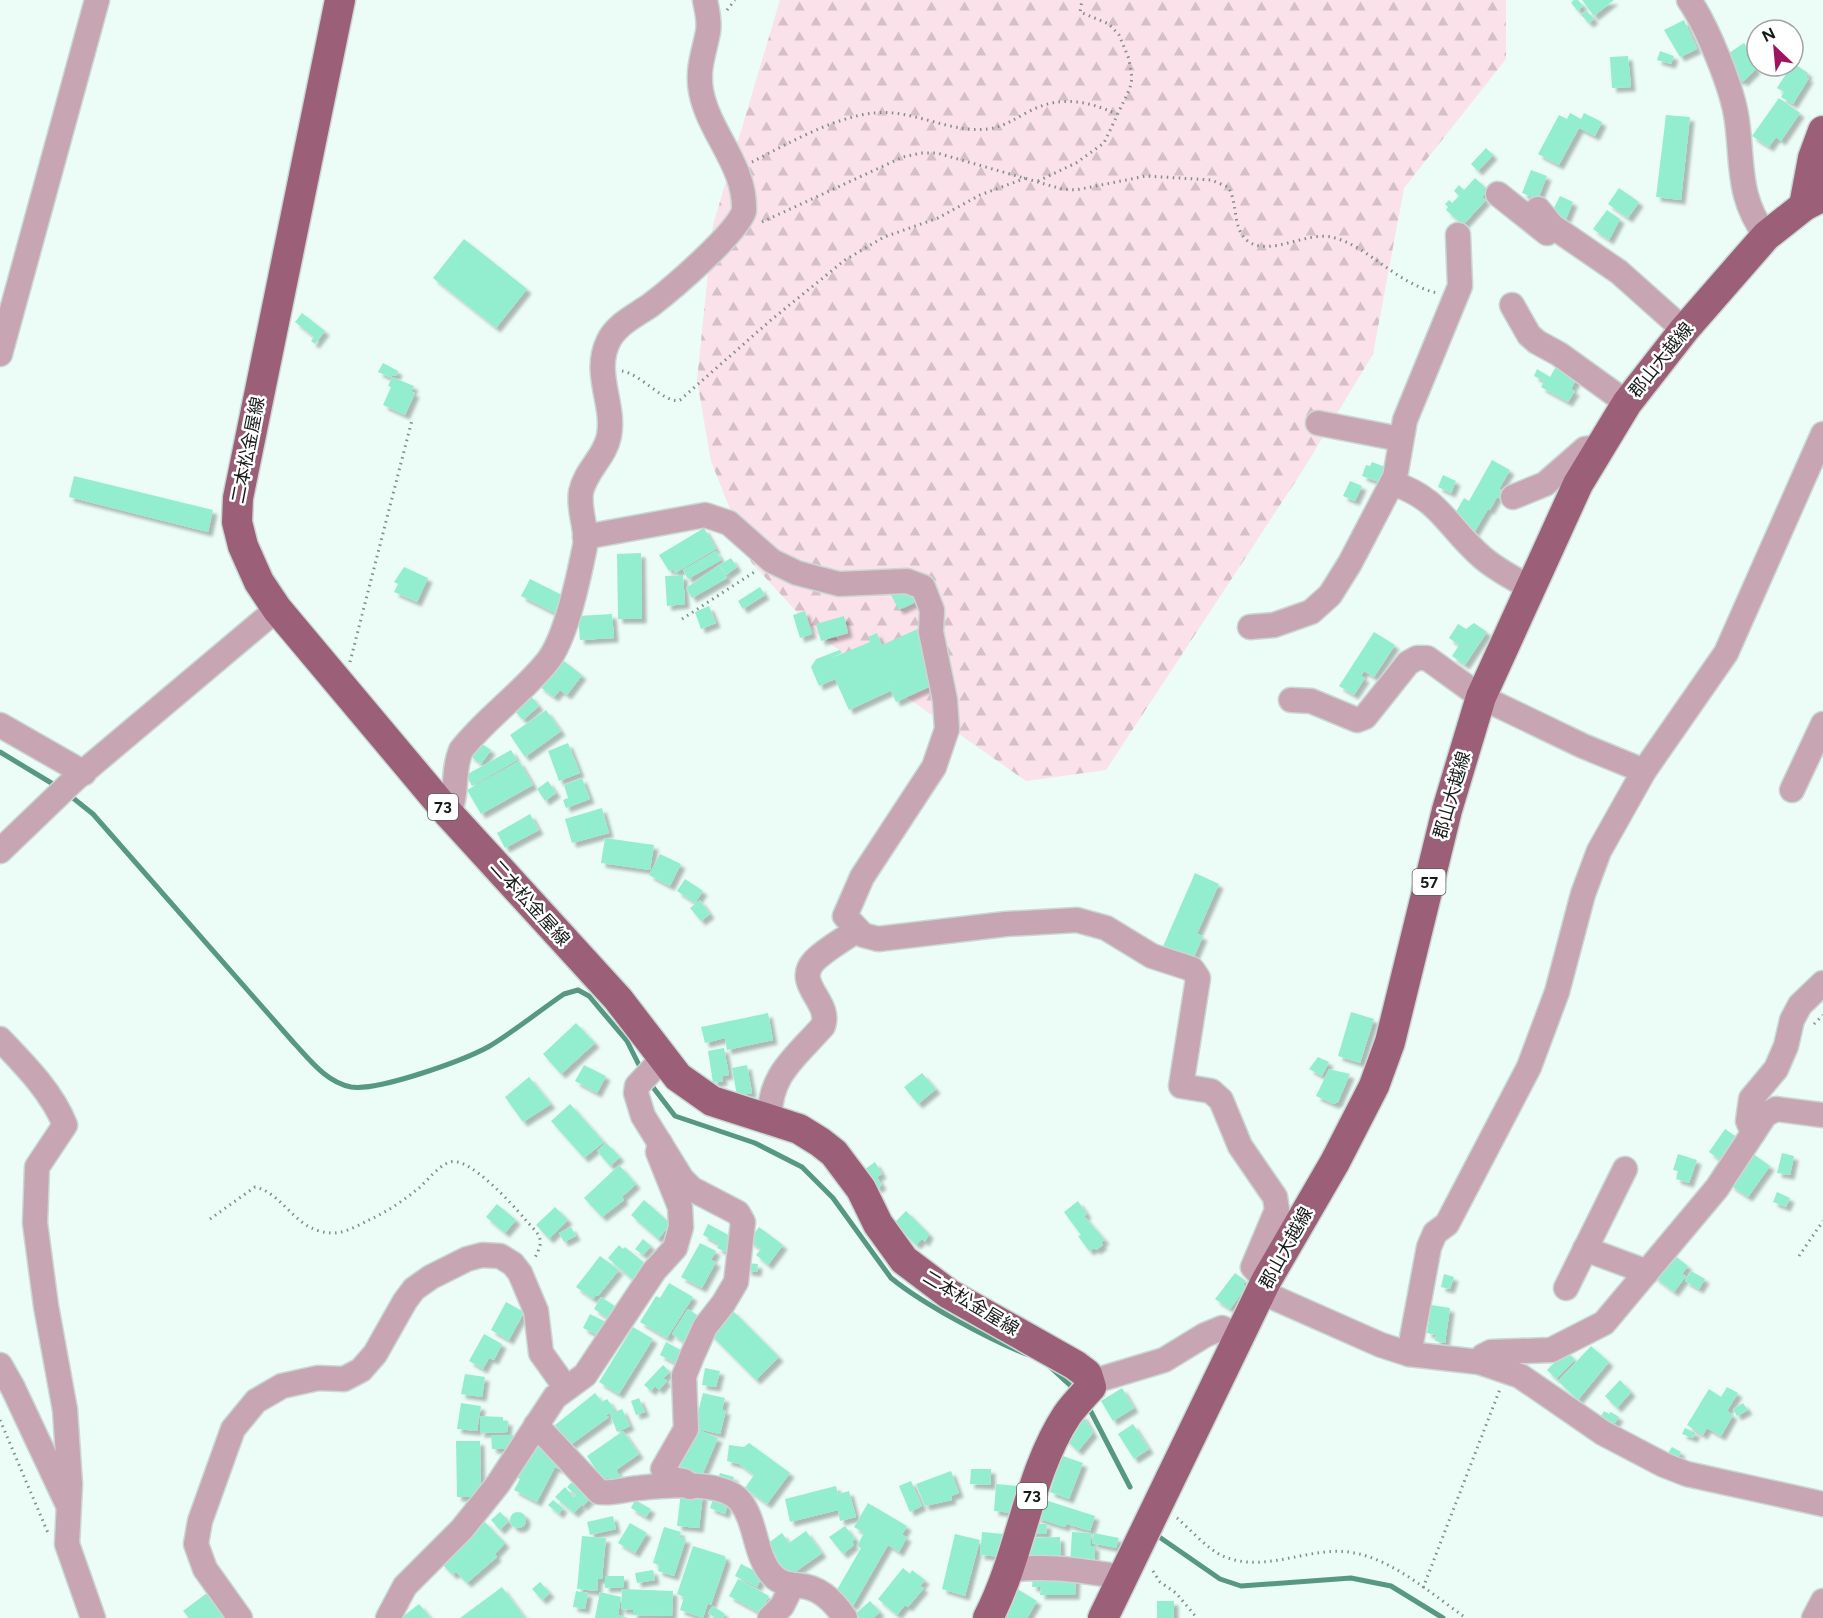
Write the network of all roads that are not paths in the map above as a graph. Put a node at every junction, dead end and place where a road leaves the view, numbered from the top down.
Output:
1 (97, 0) edge
2 (340, 0) edge
3 (705, 0) edge
4 (1689, 0) edge
5 (1823, 132) edge
6 (1498, 194) dead end
7 (1814, 201) edge
8 (1538, 209) dead end
9 (1558, 230) junction
10 (1458, 235) dead end
11 (1766, 236) junction
12 (1512, 305) dead end
13 (1684, 330) junction
14 (0, 354) edge
15 (1627, 403) junction
16 (1318, 423) dead end
17 (1823, 434) edge
18 (1400, 439) junction
19 (1600, 447) junction
20 (1392, 483) junction
21 (1513, 497) dead end
22 (585, 537) junction
23 (1529, 587) junction
24 (277, 609) junction
25 (1250, 627) dead end
26 (1481, 697) junction
27 (1291, 700) dead end
28 (1823, 724) edge
29 (0, 725) edge
30 (1644, 771) junction
31 (84, 773) junction
32 (1792, 790) dead end
33 (449, 814) junction
34 (0, 851) edge
35 (857, 930) junction
36 (1823, 983) edge
37 (0, 1039) edge
38 (663, 1059) junction
39 (1823, 1115) edge
40 (770, 1120) junction
41 (1753, 1133) junction
42 (660, 1143) junction
43 (1625, 1169) dead end
44 (1585, 1250) junction
45 (1647, 1272) junction
46 (1264, 1287) junction
47 (1566, 1288) dead end
48 (1239, 1335) junction
49 (1409, 1354) junction
50 (1479, 1362) junction
51 (0, 1365) edge
52 (1091, 1382) junction
53 (566, 1388) junction
54 (536, 1425) junction
55 (690, 1487) junction
56 (1823, 1504) edge
57 (68, 1505) junction
58 (1009, 1570) junction
59 (1110, 1575) dead end
60 (792, 1586) junction
61 (1823, 1601) edge
62 (93, 1618) edge
63 (240, 1618) edge
64 (388, 1618) edge
65 (771, 1618) edge
66 (845, 1618) edge
67 (988, 1618) edge
68 (1103, 1618) edge
69 (1814, 1618) edge

1 - 14 street
2 - 24 main road, 二本松金屋線 / 73
3 - 22 street
4 - 11 street
5 - 7 main road
6 - 9 street
7 - 11 main road, 郡山大越線 / 57
8 - 9 street
9 - 13 street
10 - 18 street
11 - 13 main road, 郡山大越線 / 57
12 - 15 street
13 - 15 main road, 郡山大越線 / 57
15 - 19 main road, 郡山大越線 / 57
16 - 18 street
17 - 30 street
18 - 20 street
19 - 21 street
19 - 23 main road, 郡山大越線 / 57
20 - 23 street
20 - 25 street
22 - 33 street
22 - 35 street
23 - 26 main road, 郡山大越線 / 57
24 - 31 street
24 - 33 main road, 二本松金屋線 / 73
26 - 27 street
26 - 30 street
26 - 46 main road, 郡山大越線 / 57
28 - 32 street
29 - 31 street
30 - 49 street
31 - 34 street
33 - 38 main road, 二本松金屋線 / 73
35 - 40 street
35 - 46 street
36 - 41 street
37 - 57 street
38 - 40 main road, 二本松金屋線 / 73
38 - 42 street
39 - 41 street
40 - 52 main road, 二本松金屋線 / 73
41 - 45 street
42 - 53 street
42 - 55 street
43 - 44 street
44 - 45 street
44 - 47 street
45 - 50 street
46 - 48 main road, 郡山大越線 / 57
46 - 49 street
48 - 52 street
48 - 68 main road, 郡山大越線 / 57
49 - 50 street
50 - 56 street
51 - 57 street
52 - 58 main road, 73
53 - 54 street
53 - 63 street
54 - 55 street
54 - 64 street
55 - 60 street
57 - 62 street
58 - 59 street
58 - 67 main road, 73
60 - 65 street
60 - 66 street
61 - 69 street

